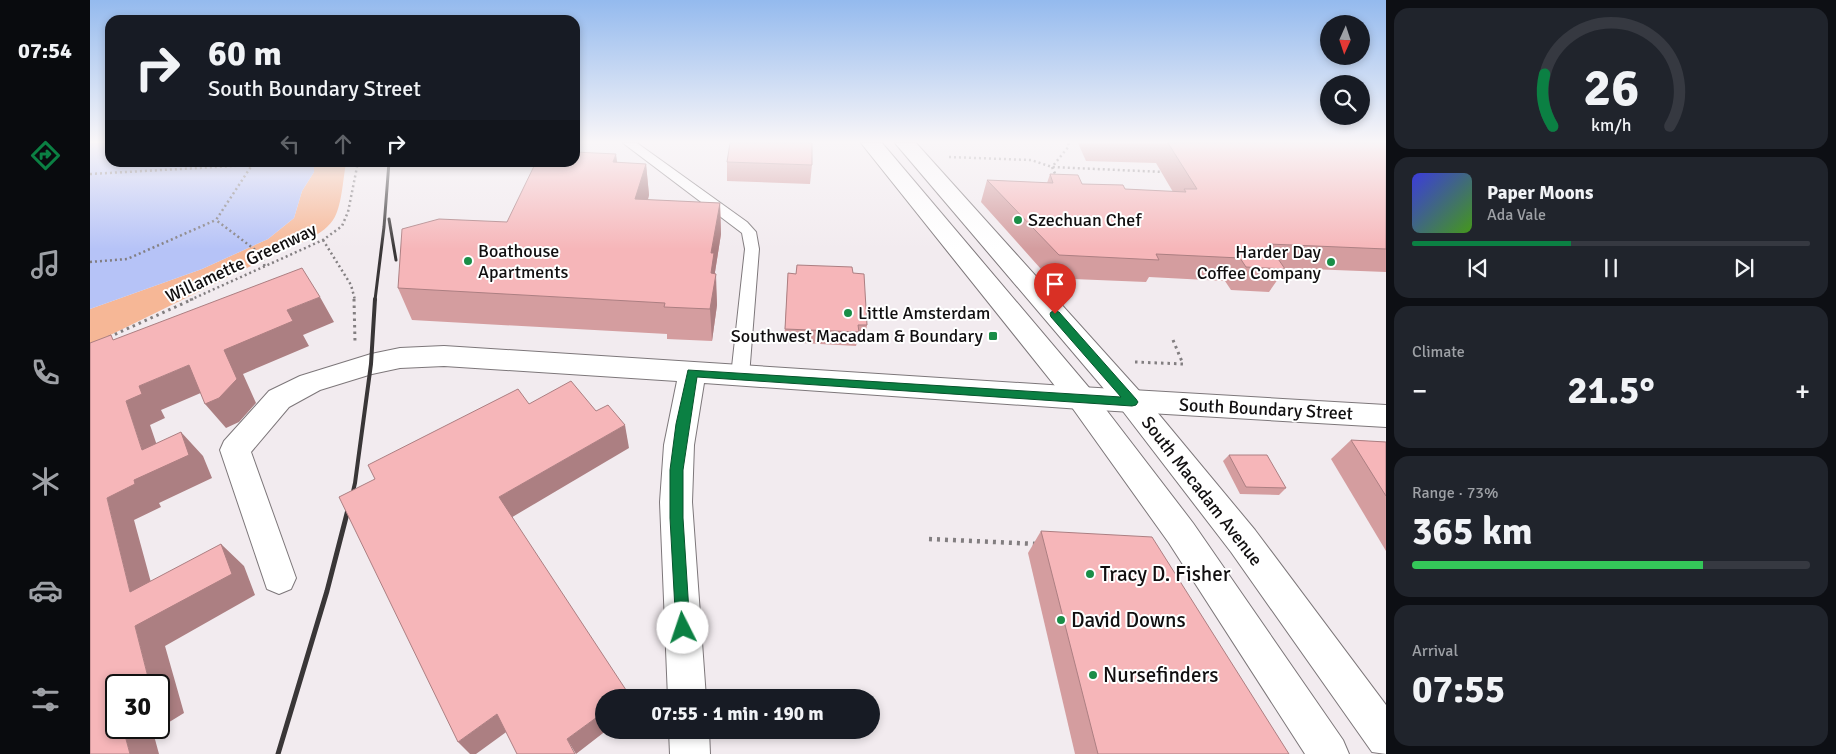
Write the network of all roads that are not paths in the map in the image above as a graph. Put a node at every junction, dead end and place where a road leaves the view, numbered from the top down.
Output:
1 (677, 178) edge
2 (900, 178) edge
3 (935, 178) edge
4 (692, 373) junction
5 (740, 376) junction
6 (1081, 398) junction
7 (1132, 402) junction
8 (1386, 416) edge
9 (279, 578) dead end
10 (686, 689) edge
11 (1386, 738) edge
12 (689, 739) edge
13 (690, 754) edge
14 (1329, 754) edge

1 - 5 lane
2 - 6 street
3 - 7 street, South Macadam Avenue
4 - 5 street, South Boundary Street
4 - 9 street, South Boundary Street
4 - 10 street
5 - 6 street, South Boundary Street
6 - 7 street, South Boundary Street
6 - 14 street
7 - 8 street, South Boundary Street
7 - 11 street, South Macadam Avenue
12 - 13 street

